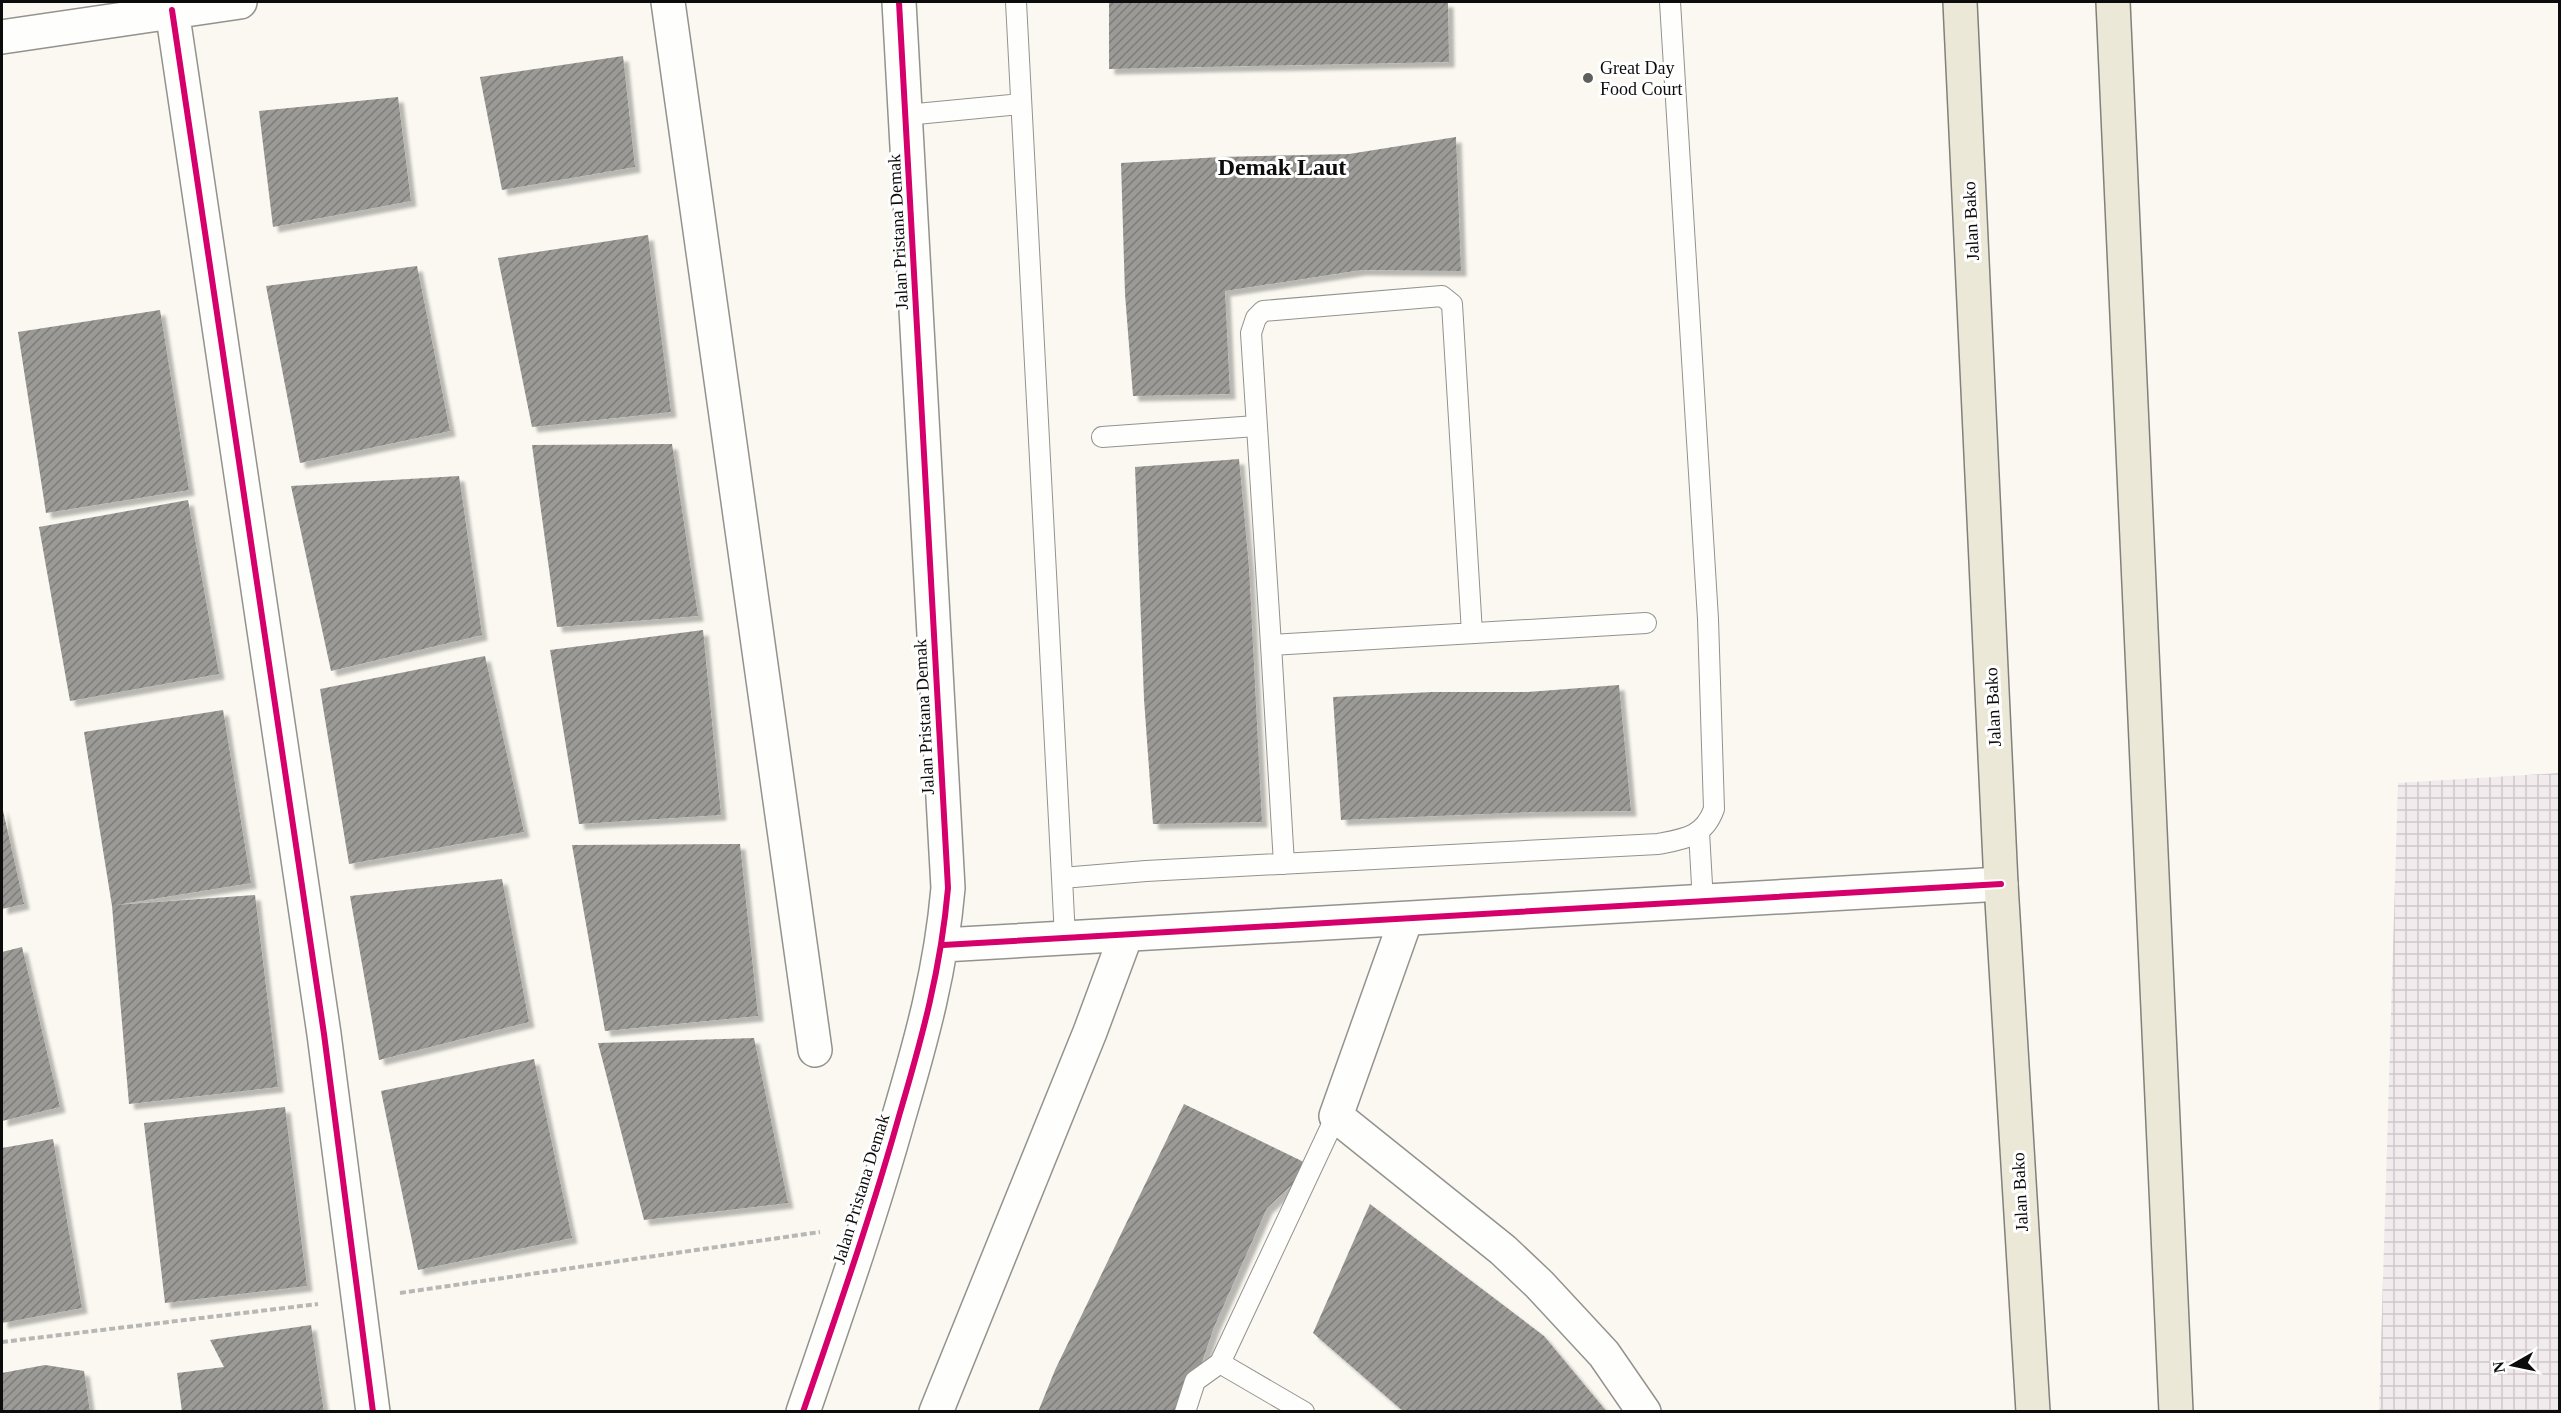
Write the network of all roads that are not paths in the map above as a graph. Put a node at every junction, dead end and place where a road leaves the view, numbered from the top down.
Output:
1 (240, 2) edge
2 (668, 2) edge
3 (899, 2) edge
4 (1016, 2) edge
5 (1670, 2) edge
6 (1960, 2) edge
7 (2113, 2) edge
8 (172, 10) junction
9 (2, 37) edge
10 (1020, 104) junction
11 (906, 116) junction
12 (1256, 426) junction
13 (1102, 437) dead end
14 (1646, 623) dead end
15 (1472, 633) junction
16 (1271, 645) junction
17 (1698, 832) junction
18 (1284, 864) junction
19 (1062, 878) junction
20 (2001, 884) junction
21 (1702, 902) junction
22 (1406, 919) junction
23 (1126, 935) junction
24 (1065, 938) junction
25 (943, 945) junction
26 (815, 1050) dead end
27 (1336, 1116) junction
28 (1220, 1363) junction
29 (373, 1412) edge
30 (803, 1412) edge
31 (936, 1412) edge
32 (1185, 1412) edge
33 (1304, 1412) edge
34 (1644, 1412) edge
35 (2033, 1412) edge
36 (2176, 1412) edge

1 - 8 street
2 - 26 street
3 - 11 street, Jalan Pristana Demak
4 - 10 lane
5 - 17 lane
6 - 20 main road, Jalan Bako
7 - 36 main road
8 - 9 street
8 - 29 street
10 - 11 lane
10 - 19 lane
11 - 25 street, Jalan Pristana Demak
12 - 13 lane
12 - 15 lane
12 - 16 lane
14 - 15 lane
15 - 16 lane
16 - 18 lane
17 - 18 lane
17 - 21 lane
18 - 19 lane
19 - 24 lane
20 - 21 street
20 - 35 main road, Jalan Bako
21 - 22 street
22 - 23 street
22 - 27 street
23 - 24 street
23 - 31 street
24 - 25 street
25 - 30 street, Jalan Pristana Demak
27 - 28 lane
27 - 34 street
28 - 32 lane
28 - 33 lane

